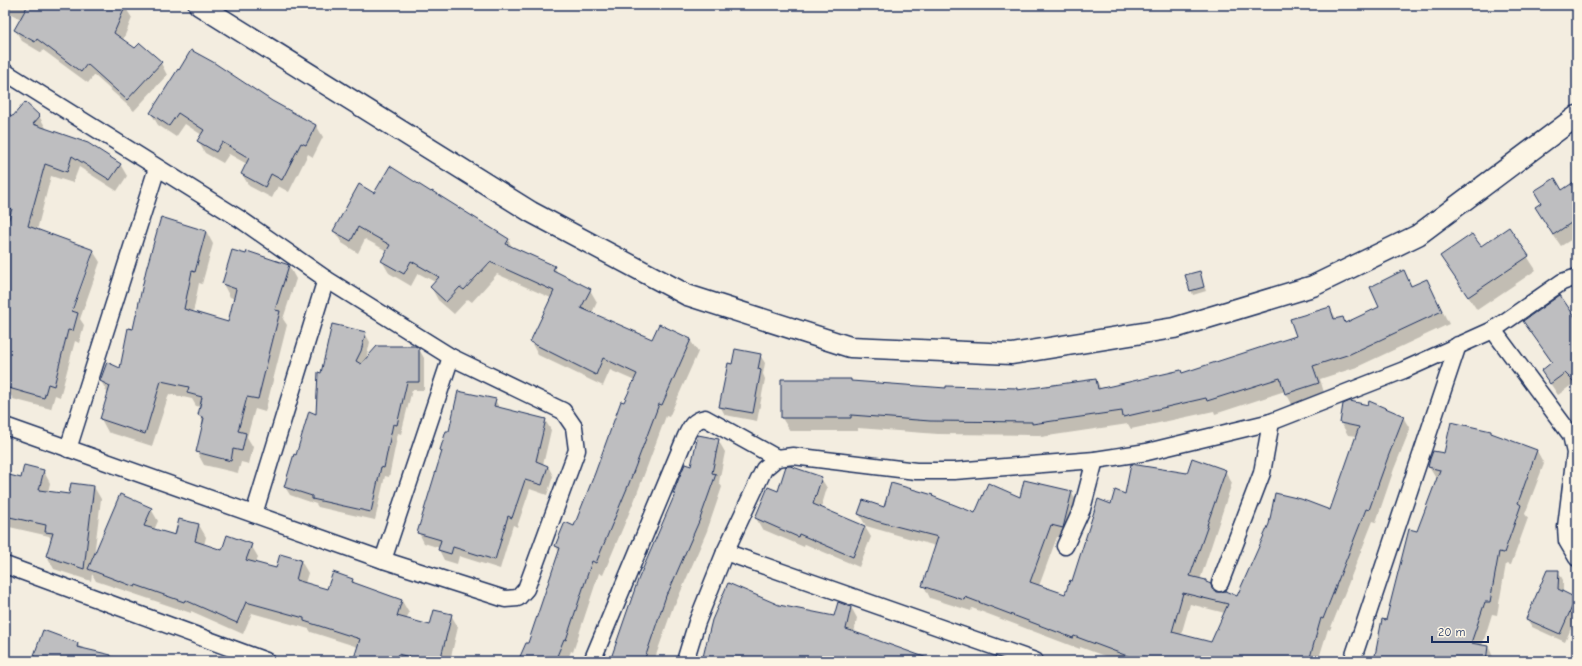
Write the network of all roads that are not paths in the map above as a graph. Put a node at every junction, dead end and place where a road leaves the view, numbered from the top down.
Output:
1 (199, 5) edge
2 (5, 72) edge
3 (1577, 116) edge
4 (157, 168) junction
5 (1577, 277) edge
6 (326, 279) junction
7 (1493, 330) junction
8 (1458, 345) junction
9 (451, 357) junction
10 (1271, 422) junction
11 (5, 426) edge
12 (68, 449) junction
13 (776, 458) junction
14 (1095, 460) junction
15 (254, 514) junction
16 (1065, 546) dead end
17 (725, 552) junction
18 (1577, 558) edge
19 (383, 560) junction
20 (5, 565) edge
21 (1220, 583) dead end
22 (266, 661) edge
23 (592, 661) edge
24 (685, 661) edge
25 (1035, 661) edge
26 (1352, 661) edge

1 - 3 street
2 - 4 street
4 - 6 street
4 - 12 street
5 - 7 street
6 - 9 street
6 - 15 street
7 - 8 street
7 - 18 street
8 - 10 street
8 - 26 street
9 - 19 street
9 - 19 street
10 - 14 street
10 - 21 street
11 - 12 street
12 - 15 street
13 - 14 street
13 - 17 street
13 - 23 street
14 - 16 street
15 - 19 street
17 - 24 street
17 - 25 street
20 - 22 street

